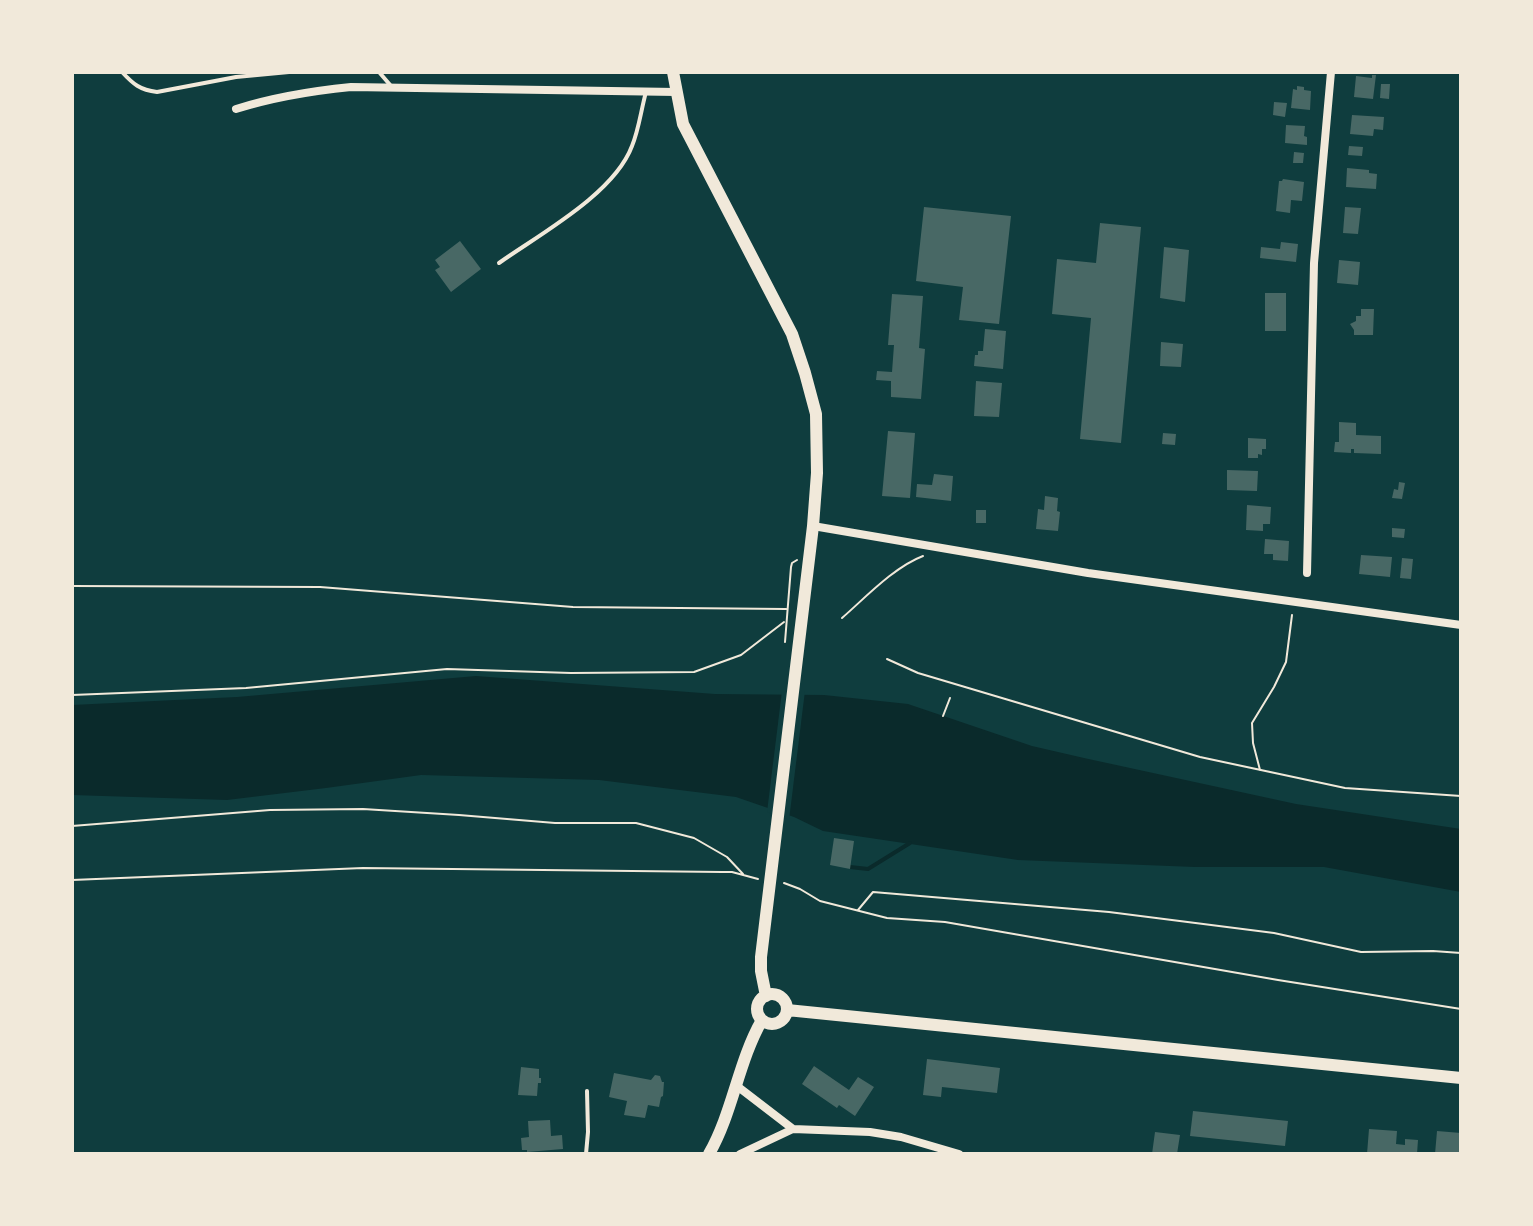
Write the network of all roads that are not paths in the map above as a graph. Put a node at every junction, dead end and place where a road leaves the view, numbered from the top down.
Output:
1 (122, 72) edge
2 (289, 72) edge
3 (379, 72) edge
4 (673, 72) edge
5 (1331, 72) edge
6 (234, 74) edge
7 (393, 87) junction
8 (646, 92) junction
9 (676, 92) junction
10 (236, 109) dead end
11 (499, 263) dead end
12 (813, 526) junction
13 (1307, 573) dead end
14 (1461, 625) edge
15 (766, 996) junction
16 (787, 1010) junction
17 (762, 1020) junction
18 (1461, 1078) edge
19 (737, 1086) junction
20 (587, 1091) dead end
21 (793, 1129) junction
22 (586, 1154) edge
23 (709, 1154) edge
24 (740, 1154) edge
25 (959, 1154) edge

1 - 6 lane
2 - 6 lane
3 - 7 lane
4 - 9 main road
5 - 13 street
7 - 8 street
7 - 10 street
8 - 9 street
8 - 11 lane
9 - 12 main road
12 - 14 street
12 - 15 main road
15 - 16 main road
15 - 17 main road
16 - 17 main road
16 - 18 main road
17 - 19 main road
19 - 21 street
19 - 23 main road
20 - 22 lane
21 - 24 street
21 - 25 street

